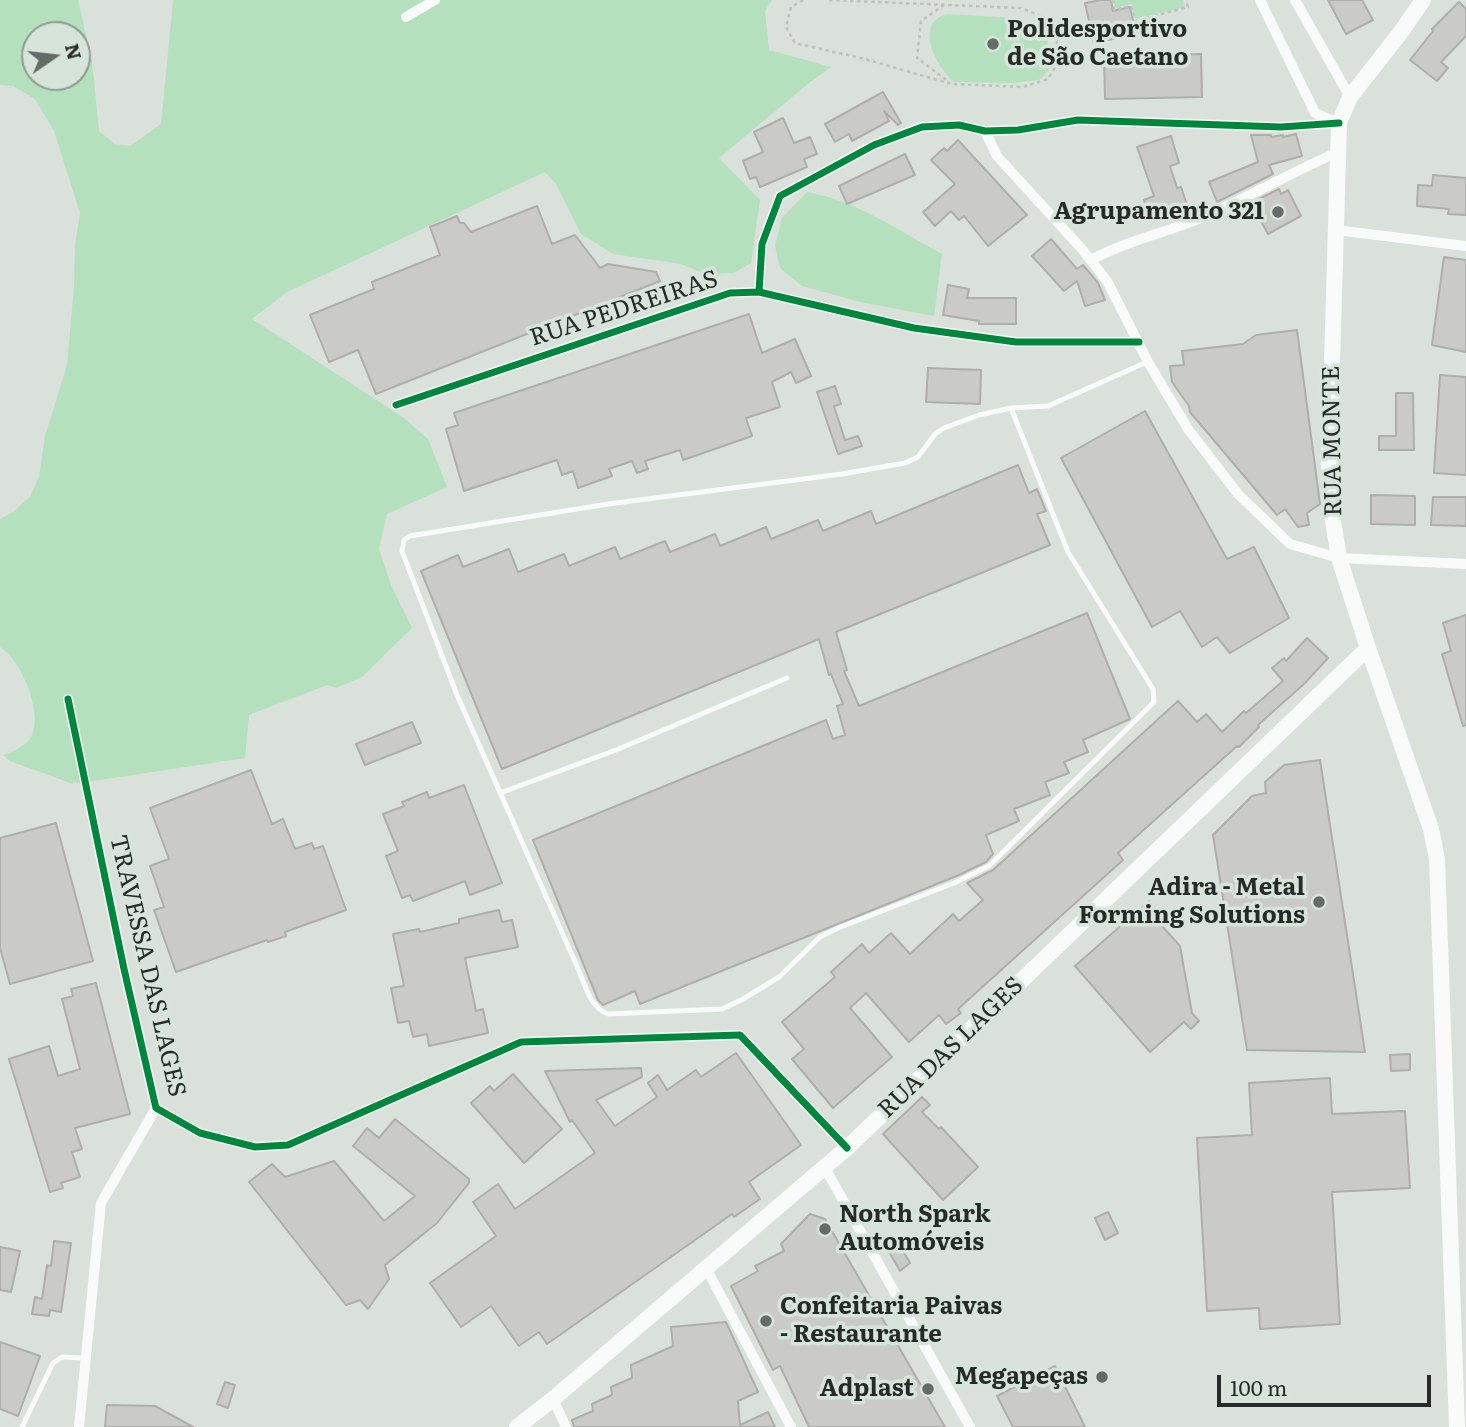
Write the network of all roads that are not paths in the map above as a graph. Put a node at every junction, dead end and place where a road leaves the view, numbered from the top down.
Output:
1 (435, 0) edge
2 (1260, 0) edge
3 (1295, 0) edge
4 (1423, 0) edge
5 (406, 17) dead end
6 (1350, 97) junction
7 (1339, 123) junction
8 (985, 131) junction
9 (1336, 153) junction
10 (1336, 230) junction
11 (1466, 246) edge
12 (1091, 260) junction
13 (759, 292) junction
14 (1139, 342) junction
15 (1148, 362) junction
16 (396, 405) dead end
17 (1011, 408) junction
18 (1339, 558) junction
19 (1466, 564) edge
20 (1368, 648) junction
21 (787, 677) dead end
22 (68, 699) dead end
23 (500, 793) junction
24 (156, 1108) junction
25 (847, 1148) junction
26 (825, 1168) junction
27 (706, 1268) junction
28 (84, 1359) junction
29 (1461, 1386) edge
30 (553, 1399) junction
31 (22, 1427) edge
32 (79, 1427) edge
33 (517, 1427) edge
34 (566, 1427) edge
35 (791, 1427) edge
36 (970, 1427) edge
37 (1457, 1427) edge

1 - 5 street
2 - 7 street
3 - 6 street
4 - 6 main road
6 - 7 main road
7 - 8 street
7 - 9 main road, RUA MONTE
8 - 12 street
8 - 13 street
9 - 10 main road, RUA MONTE
9 - 12 street
10 - 11 street
10 - 18 main road, RUA MONTE
12 - 14 street
13 - 14 street, RUA PEDREIRAS
13 - 16 street, RUA PEDREIRAS
14 - 15 street
15 - 17 lane
15 - 18 street
17 - 23 lane
17 - 23 lane
18 - 19 street
18 - 20 main road, RUA MONTE
20 - 25 main road, RUA DAS LAGES
20 - 29 main road, RUA MONTE
21 - 23 lane
22 - 24 street, TRAVESSA DAS LAGES
24 - 25 street, TRAVESSA DAS LAGES
24 - 28 street
25 - 26 main road, RUA DAS LAGES
26 - 27 main road, RUA DAS LAGES
26 - 36 street
27 - 30 main road, RUA DAS LAGES
27 - 35 street
28 - 31 lane
28 - 32 street
29 - 37 main road, RUA MONTE
30 - 33 main road, RUA DAS LAGES
30 - 34 street

